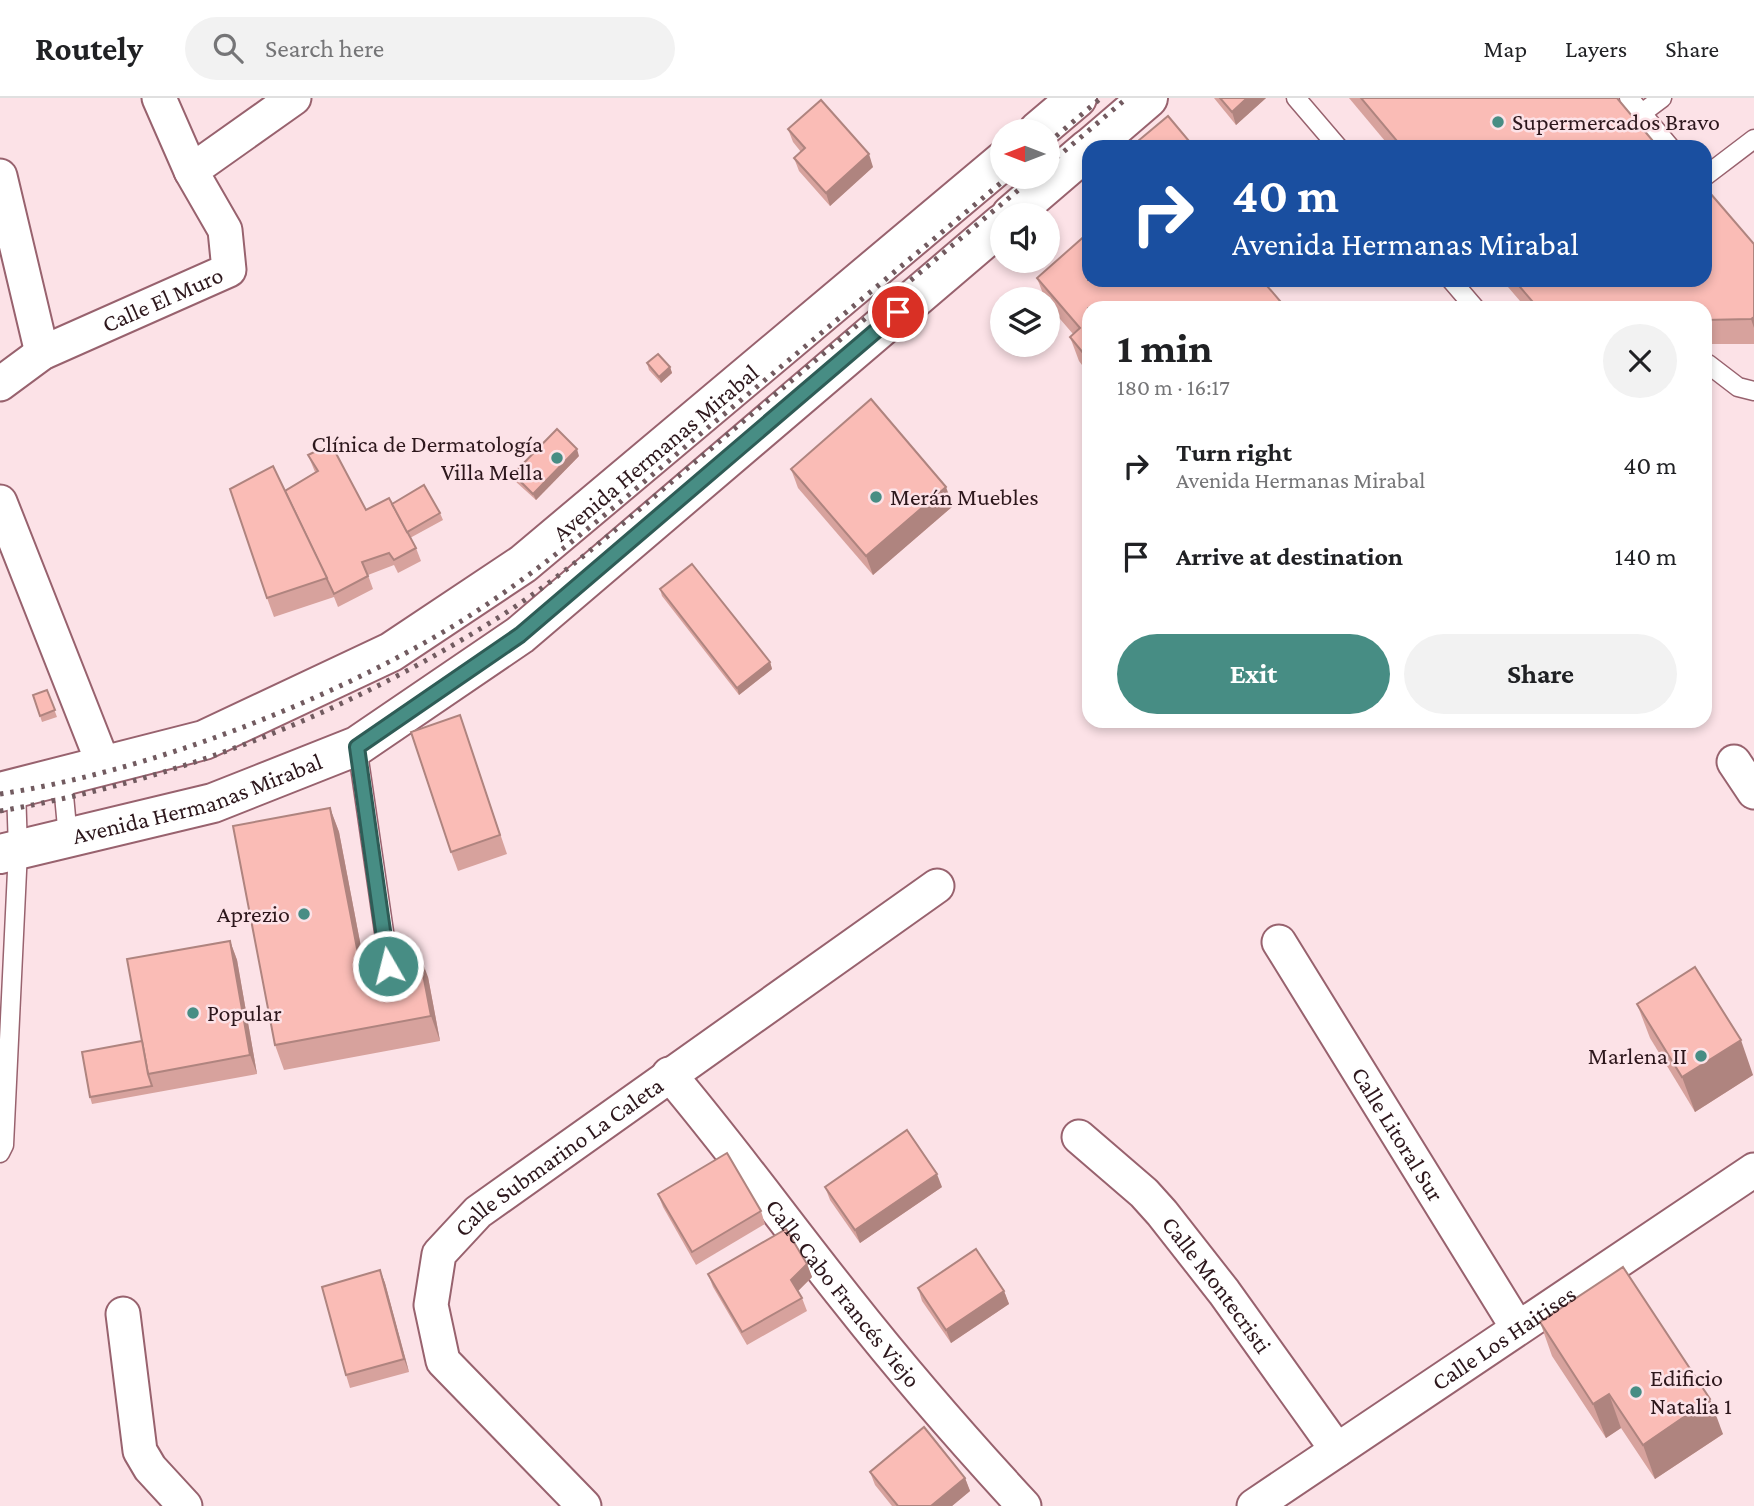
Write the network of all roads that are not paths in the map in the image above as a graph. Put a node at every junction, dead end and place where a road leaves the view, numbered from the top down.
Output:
1 (159, 98) edge
2 (294, 98) edge
3 (1077, 98) edge
4 (1148, 98) edge
5 (1296, 98) edge
6 (1629, 98) edge
7 (1662, 98) edge
8 (1642, 113) junction
9 (1052, 119) edge
10 (1754, 139) edge
11 (1099, 140) edge
12 (1332, 140) edge
13 (1664, 140) edge
14 (1082, 155) edge
15 (191, 171) junction
16 (990, 171) edge
17 (1712, 171) edge
18 (0, 176) edge
19 (1025, 203) edge
20 (990, 234) edge
21 (1457, 287) edge
22 (1469, 301) edge
23 (42, 353) junction
24 (1712, 367) edge
25 (0, 384) edge
26 (1754, 391) edge
27 (0, 502) edge
28 (357, 747) junction
29 (1734, 762) dead end
30 (104, 766) junction
31 (62, 774) junction
32 (8, 790) edge
33 (1754, 792) edge
34 (68, 838) junction
35 (9, 852) edge
36 (937, 886) dead end
37 (1279, 942) dead end
38 (388, 966) edge
39 (669, 1074) junction
40 (1079, 1138) dead end
41 (0, 1153) edge
42 (1754, 1170) edge
43 (123, 1314) dead end
44 (1517, 1327) junction
45 (1337, 1450) junction
46 (185, 1506) edge
47 (584, 1506) edge
48 (1024, 1506) edge
49 (1254, 1506) edge

1 - 15 street
2 - 15 street
3 - 9 main road
4 - 11 main road
5 - 12 lane
6 - 8 lane
7 - 8 lane
8 - 13 lane
10 - 17 lane
14 - 19 main road
15 - 23 street, Calle El Muro
16 - 30 main road, Avenida Hermanas Mirabal
18 - 23 street
20 - 28 main road, Avenida Hermanas Mirabal
21 - 22 lane
23 - 25 street, Calle El Muro
24 - 26 lane
27 - 30 street
28 - 34 main road, Avenida Hermanas Mirabal
28 - 38 lane
29 - 33 street
30 - 31 main road, Avenida Hermanas Mirabal
31 - 32 main road, Avenida Hermanas Mirabal
31 - 34 lane
32 - 35 lane
34 - 35 main road, Avenida Hermanas Mirabal
35 - 41 lane
36 - 39 street, Calle Submarino La Caleta
37 - 44 street, Calle Litoral Sur
39 - 47 street, Calle Submarino La Caleta
39 - 48 street, Calle Cabo Francés Viejo
40 - 45 street, Calle Montecristi
42 - 44 street, Calle Los Haitises
43 - 46 street
44 - 45 street, Calle Los Haitises
45 - 49 street, Calle Los Haitises

